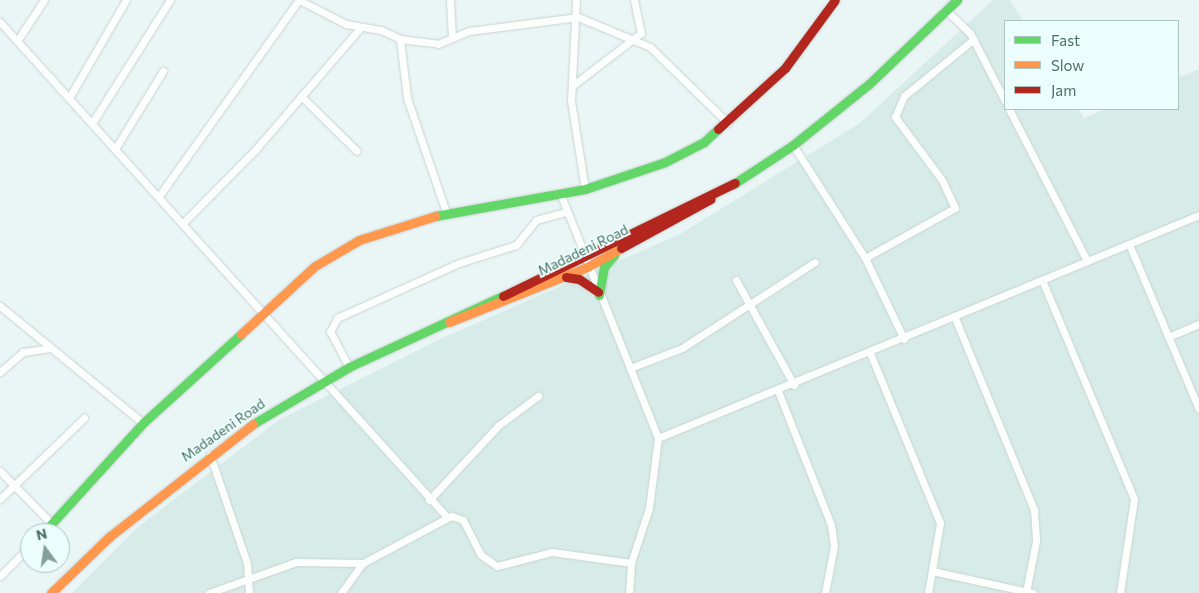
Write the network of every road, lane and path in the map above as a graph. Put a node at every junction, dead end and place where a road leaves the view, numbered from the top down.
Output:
1 (44, 0) edge
2 (126, 0) edge
3 (170, 0) edge
4 (299, 0) edge
5 (450, 0) edge
6 (576, 0) edge
7 (634, 0) edge
8 (835, 0) edge
9 (957, 0) edge
10 (946, 11) junction
11 (578, 17) junction
12 (0, 22) edge
13 (360, 28) junction
14 (452, 38) junction
15 (400, 39) junction
16 (636, 39) junction
17 (974, 39) junction
18 (17, 41) junction
19 (163, 71) dead end
20 (572, 86) junction
21 (301, 96) junction
22 (68, 98) junction
23 (1004, 99) edge
24 (1010, 110) edge
25 (728, 123) junction
26 (92, 124) junction
27 (793, 145) junction
28 (115, 149) junction
29 (357, 151) dead end
30 (735, 182) junction
31 (585, 189) junction
32 (560, 193) junction
33 (158, 196) junction
34 (446, 212) junction
35 (566, 212) junction
36 (1199, 215) edge
37 (183, 223) junction
38 (1129, 244) junction
39 (622, 248) junction
40 (865, 258) junction
41 (1087, 261) junction
42 (815, 262) dead end
43 (585, 263) junction
44 (564, 277) junction
45 (736, 280) dead end
46 (1042, 280) junction
47 (599, 294) junction
48 (0, 306) edge
49 (748, 306) junction
50 (260, 311) junction
51 (955, 318) junction
52 (1199, 324) edge
53 (435, 326) junction
54 (1168, 337) junction
55 (904, 339) junction
56 (51, 348) junction
57 (870, 353) junction
58 (349, 367) junction
59 (630, 368) junction
60 (0, 372) edge
61 (327, 380) junction
62 (794, 385) junction
63 (778, 391) junction
64 (538, 396) dead end
65 (1199, 409) edge
66 (84, 418) dead end
67 (143, 423) junction
68 (658, 438) junction
69 (210, 455) junction
70 (0, 471) edge
71 (14, 486) junction
72 (0, 499) edge
73 (429, 500) junction
74 (448, 517) junction
75 (51, 523) edge
76 (53, 523) edge
77 (20, 556) edge
78 (363, 563) junction
79 (631, 563) junction
80 (932, 571) junction
81 (0, 576) edge
82 (250, 577) junction
83 (1029, 592) edge
84 (51, 593) edge
85 (210, 593) edge
86 (249, 593) edge
87 (341, 593) edge
88 (629, 593) edge
89 (825, 593) edge
90 (928, 593) edge
91 (1120, 593) edge

1 - 18 street
2 - 22 street
3 - 26 street
4 - 13 street
4 - 33 street
5 - 14 street
6 - 11 street
7 - 16 street
8 - 25 street
9 - 10 street, Madadeni Road
10 - 17 street
10 - 27 street, Madadeni Road
11 - 14 street
11 - 16 street
11 - 20 street
12 - 18 street
13 - 15 street
13 - 21 street
14 - 15 street
15 - 34 street
16 - 20 street
16 - 25 street
17 - 23 street
17 - 40 street
18 - 22 street
19 - 28 street
20 - 31 street
21 - 29 street
21 - 37 street
22 - 26 street
24 - 41 street
25 - 31 street
26 - 28 street
27 - 30 street, Madadeni Road
27 - 40 street
28 - 33 street
30 - 39 street, Madadeni Road
30 - 43 street, Madadeni Road
31 - 32 street
32 - 34 street
32 - 35 street
33 - 37 street
34 - 50 street
35 - 43 street
35 - 58 street
36 - 38 street
37 - 50 street
38 - 41 street
38 - 54 street
39 - 43 street, Madadeni Road
39 - 47 street
40 - 55 street
41 - 46 street
42 - 49 street
43 - 44 street, Madadeni Road
43 - 47 street
43 - 53 street, Madadeni Road
44 - 47 street
44 - 53 street, Madadeni Road
45 - 49 street
46 - 51 street
46 - 91 street
47 - 59 street
48 - 56 street
49 - 59 street
49 - 62 street
50 - 61 street
50 - 67 street
51 - 55 street
51 - 83 street
52 - 54 street
53 - 58 street, Madadeni Road
54 - 65 street
55 - 57 street
56 - 60 street
56 - 67 street
57 - 62 street
57 - 80 street
58 - 61 street, Madadeni Road
59 - 68 street
61 - 69 street, Madadeni Road
61 - 73 street
62 - 63 street
63 - 68 street
63 - 89 street
64 - 73 street
66 - 71 street
67 - 76 street
68 - 79 street
69 - 82 street
69 - 84 street, Madadeni Road
70 - 71 street
71 - 72 street
71 - 75 street
73 - 74 street
74 - 78 street
74 - 79 street
77 - 81 street
78 - 82 street
78 - 87 street
79 - 88 street
80 - 83 street
80 - 90 street
82 - 85 street
82 - 86 street

